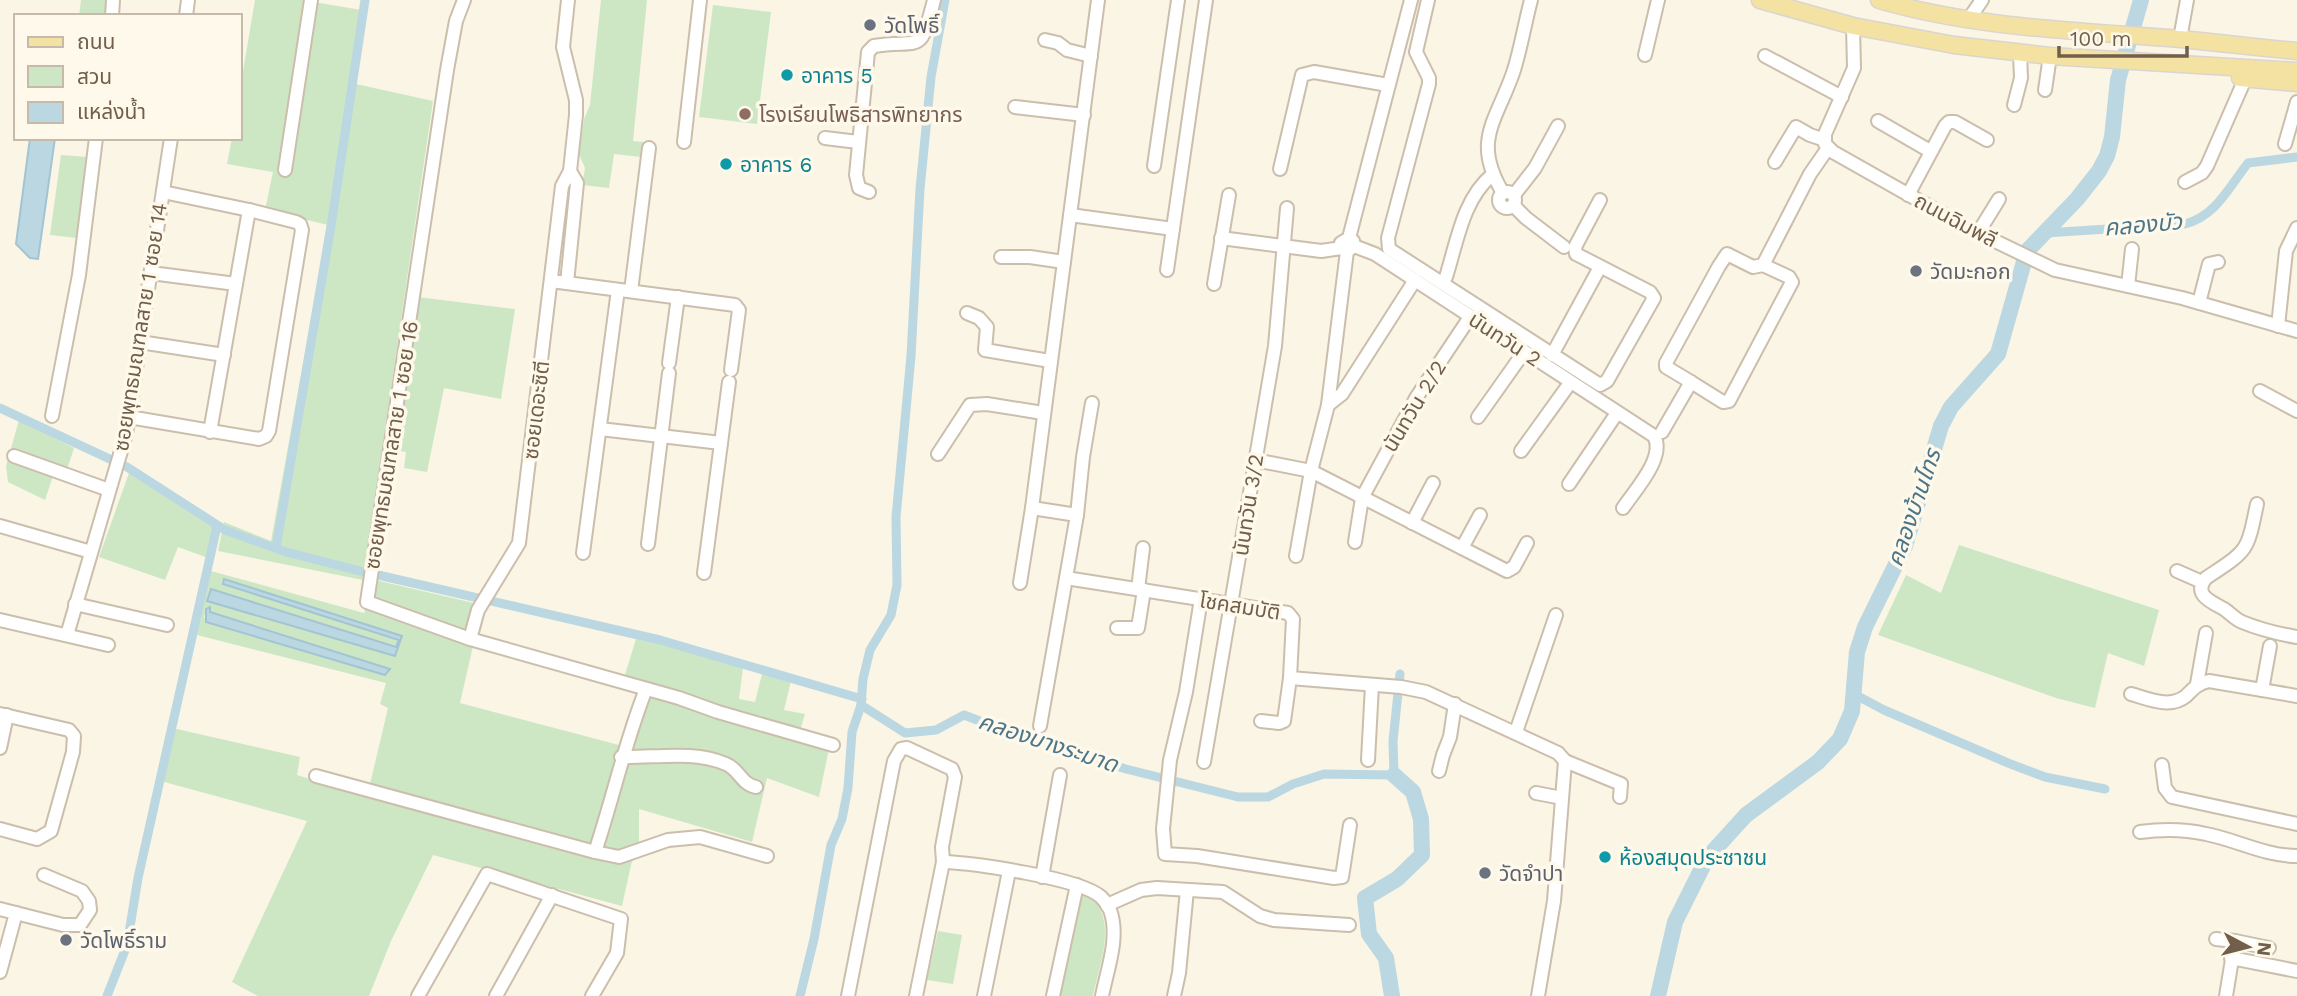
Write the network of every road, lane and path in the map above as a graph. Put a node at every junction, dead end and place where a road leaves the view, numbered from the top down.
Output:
1 (311, 0) edge
2 (464, 0) edge
3 (568, 0) edge
4 (700, 0) edge
5 (934, 0) edge
6 (1098, 0) edge
7 (1178, 0) edge
8 (1206, 0) edge
9 (1411, 0) edge
10 (1429, 0) edge
11 (1531, 0) edge
12 (1658, 0) edge
13 (1760, 0) edge
14 (1982, 0) edge
15 (2187, 0) edge
16 (1886, 1) edge
17 (1916, 5) edge
18 (1968, 20) junction
19 (1853, 26) junction
20 (2180, 39) junction
21 (1045, 40) dead end
22 (2297, 42) edge
23 (2297, 51) edge
24 (2020, 53) junction
25 (1645, 55) dead end
26 (1765, 55) dead end
27 (1091, 56) junction
28 (2050, 56) junction
29 (2184, 65) junction
30 (2297, 71) edge
31 (2245, 79) junction
32 (2297, 83) edge
33 (1388, 85) junction
34 (2045, 90) dead end
35 (1842, 97) junction
36 (2297, 103) edge
37 (2014, 105) dead end
38 (1015, 107) dead end
39 (1084, 115) junction
40 (1878, 121) dead end
41 (1558, 126) dead end
42 (825, 138) dead end
43 (96, 140) edge
44 (171, 140) edge
45 (1987, 141) dead end
46 (684, 142) dead end
47 (858, 142) junction
48 (1826, 144) junction
49 (2285, 144) dead end
50 (649, 148) dead end
51 (1930, 151) junction
52 (1775, 162) dead end
53 (1154, 166) dead end
54 (1280, 169) dead end
55 (285, 170) dead end
56 (570, 171) junction
57 (1492, 176) junction
58 (2185, 182) dead end
59 (163, 192) junction
60 (869, 192) dead end
61 (1229, 195) dead end
62 (1908, 195) junction
63 (1510, 198) junction
64 (1999, 199) dead end
65 (1600, 200) dead end
66 (1287, 208) dead end
67 (248, 209) junction
68 (1070, 215) junction
69 (2297, 228) edge
70 (1173, 229) junction
71 (1978, 233) junction
72 (1221, 237) junction
73 (1284, 246) junction
74 (1348, 246) junction
75 (1564, 247) dead end
76 (2132, 249) dead end
77 (1001, 257) dead end
78 (1064, 262) junction
79 (2218, 262) dead end
80 (1763, 265) junction
81 (1600, 267) junction
82 (1167, 270) dead end
83 (151, 273) junction
84 (1446, 277) dead end
85 (1415, 280) junction
86 (551, 281) junction
87 (567, 283) junction
88 (236, 284) junction
89 (1214, 284) dead end
90 (2128, 286) junction
91 (625, 290) junction
92 (678, 298) junction
93 (2199, 303) junction
94 (967, 313) dead end
95 (1471, 317) junction
96 (2277, 326) junction
97 (2297, 331) edge
98 (140, 342) junction
99 (971, 347) dead end
100 (985, 350) junction
101 (1524, 352) junction
102 (224, 355) junction
103 (1552, 355) junction
104 (1050, 360) junction
105 (1691, 382) junction
106 (1570, 383) junction
107 (2260, 391) dead end
108 (1092, 402) dead end
109 (1328, 405) junction
110 (2297, 411) edge
111 (1043, 413) junction
112 (1617, 413) junction
113 (52, 415) dead end
114 (129, 417) junction
115 (1478, 417) dead end
116 (600, 429) junction
117 (210, 432) junction
118 (1658, 434) junction
119 (661, 436) junction
120 (721, 443) junction
121 (1521, 451) dead end
122 (938, 454) dead end
123 (14, 456) dead end
124 (1255, 460) junction
125 (1311, 471) junction
126 (1433, 483) dead end
127 (1569, 484) dead end
128 (109, 490) junction
129 (1362, 498) junction
130 (2256, 503) dead end
131 (1032, 508) junction
132 (1623, 508) dead end
133 (1077, 515) junction
134 (1480, 515) dead end
135 (1412, 523) junction
136 (0, 526) edge
137 (1355, 542) dead end
138 (1527, 543) dead end
139 (648, 544) dead end
140 (1143, 548) dead end
141 (1462, 548) junction
142 (91, 552) junction
143 (583, 553) dead end
144 (1296, 556) dead end
145 (2178, 571) dead end
146 (704, 573) dead end
147 (1066, 578) junction
148 (2202, 582) junction
149 (1020, 583) dead end
150 (1141, 589) junction
151 (1201, 599) junction
152 (75, 604) junction
153 (1232, 605) junction
154 (1556, 615) dead end
155 (0, 620) edge
156 (167, 625) dead end
157 (1117, 628) dead end
158 (2206, 633) dead end
159 (66, 635) junction
160 (2297, 637) edge
161 (470, 639) junction
162 (108, 645) dead end
163 (2270, 646) dead end
164 (1290, 678) junction
165 (2197, 684) junction
166 (1372, 685) junction
167 (646, 688) junction
168 (2262, 690) junction
169 (2132, 694) dead end
170 (2297, 696) edge
171 (1455, 704) junction
172 (4, 715) edge
173 (1261, 721) dead end
174 (1040, 726) dead end
175 (1516, 732) junction
176 (833, 745) dead end
177 (0, 748) edge
178 (621, 757) junction
179 (1368, 760) dead end
180 (1566, 761) junction
181 (1204, 762) dead end
182 (2162, 765) dead end
183 (1439, 771) dead end
184 (1060, 775) dead end
185 (316, 776) dead end
186 (756, 787) dead end
187 (1536, 793) dead end
188 (1620, 797) dead end
189 (1562, 798) junction
190 (2297, 824) edge
191 (1350, 825) dead end
192 (0, 830) edge
193 (2140, 832) dead end
194 (595, 852) junction
195 (767, 856) dead end
196 (2297, 856) edge
197 (943, 862) junction
198 (1009, 871) junction
199 (44, 875) dead end
200 (1042, 877) junction
201 (1077, 885) junction
202 (1187, 890) junction
203 (552, 895) junction
204 (1107, 905) junction
205 (0, 909) edge
206 (16, 913) junction
207 (1349, 925) dead end
208 (2216, 939) dead end
209 (2235, 942) junction
210 (2269, 948) dead end
211 (2231, 958) junction
212 (2297, 971) edge
213 (0, 972) edge
214 (418, 996) edge
215 (496, 996) edge
216 (592, 996) edge
217 (848, 996) edge
218 (916, 996) edge
219 (984, 996) edge
220 (1053, 996) edge
221 (1102, 996) edge
222 (1174, 996) edge
223 (1538, 996) edge
224 (2226, 996) edge

1 - 55 street
2 - 161 street, ซอยพุทธมณฑลสาย 1 ซอย 16
3 - 56 street, ซอยเดอะซิตี
4 - 46 street
5 - 47 street
6 - 27 street
7 - 53 street
8 - 70 street
9 - 33 street
10 - 103 street
11 - 57 street
12 - 25 street
13 - 19 main road
14 - 18 street
15 - 20 street
16 - 17 main road
17 - 18 main road
18 - 20 main road
19 - 24 main road
19 - 35 street
20 - 22 main road
20 - 23 main road
21 - 27 street
24 - 28 main road
24 - 37 street
26 - 35 street
27 - 39 street
28 - 29 main road
28 - 34 street
29 - 30 main road
29 - 31 main road
31 - 32 main road
31 - 58 street
33 - 54 street
33 - 74 street
35 - 48 street
36 - 49 street
38 - 39 street
39 - 68 street
40 - 51 street
41 - 63 street
42 - 47 street
43 - 113 street
44 - 59 street, ซอยพุทธมณฑลสาย 1 ซอย 14
45 - 51 street
47 - 60 street
48 - 52 street, ถนนฉิมพลี
48 - 62 street, ถนนฉิมพลี
48 - 80 street
50 - 91 street
51 - 62 street
56 - 86 street, ซอยเดอะซิตี
56 - 87 street, ซอยเดอะซิตี
57 - 63 street
57 - 84 street
59 - 67 street
59 - 83 street, ซอยพุทธมณฑลสาย 1 ซอย 14
61 - 72 street
62 - 71 street, ถนนฉิมพลี
63 - 75 street
64 - 71 street
65 - 81 street
66 - 73 street, นันทวัน 3/2
67 - 88 street
67 - 117 street
68 - 70 street
68 - 78 street
69 - 96 street
70 - 82 street
71 - 90 street, ถนนฉิมพลี
72 - 73 street
72 - 89 street
73 - 74 street
73 - 124 street, นันทวัน 3/2
74 - 85 street, นันทวัน 2
74 - 109 street
76 - 90 street
77 - 78 street
78 - 104 street
79 - 93 street
80 - 105 street
80 - 105 street
81 - 103 street
81 - 103 street
83 - 88 street
83 - 98 street, ซอยพุทธมณฑลสาย 1 ซอย 14
85 - 95 street, นันทวัน 2
85 - 109 street
86 - 87 street
86 - 161 street, ซอยเดอะซิตี
87 - 91 street
88 - 102 street
90 - 93 street, ถนนฉิมพลี
91 - 92 street
91 - 116 street
92 - 119 street
92 - 120 street
93 - 96 street, ถนนฉิมพลี
94 - 100 street
95 - 101 street, นันทวัน 2
95 - 129 street, นันทวัน 2/2
96 - 97 street, ถนนฉิมพลี
98 - 102 street
98 - 114 street, ซอยพุทธมณฑลสาย 1 ซอย 14
99 - 100 street
100 - 104 street
101 - 106 street, นันทวัน 2
101 - 115 street
102 - 117 street
104 - 111 street
105 - 118 street
106 - 112 street, นันทวัน 2
106 - 121 street
107 - 110 street
108 - 133 street
109 - 125 street
111 - 122 street
111 - 131 street
112 - 118 street, นันทวัน 2
112 - 127 street
114 - 117 street
114 - 128 street, ซอยพุทธมณฑลสาย 1 ซอย 14
116 - 119 street
116 - 143 street
118 - 132 street
119 - 120 street
119 - 139 street
120 - 146 street
123 - 128 street
124 - 125 street
124 - 153 street, นันทวัน 3/2
125 - 129 street
125 - 144 street
126 - 135 street
128 - 142 street, ซอยพุทธมณฑลสาย 1 ซอย 14
129 - 135 street
129 - 137 street, นันทวัน 2/2
130 - 148 street
131 - 133 street
131 - 149 street
133 - 147 street
134 - 141 street
135 - 141 street
136 - 142 street
138 - 141 street
140 - 150 street
142 - 152 street, ซอยพุทธมณฑลสาย 1 ซอย 14
145 - 148 street
147 - 150 street, โชคสมบัติ
147 - 174 street
148 - 160 street
150 - 151 street, โชคสมบัติ
150 - 157 street
151 - 153 street, โชคสมบัติ
151 - 191 street
152 - 156 street
152 - 159 street, ซอยพุทธมณฑลสาย 1 ซอย 14
153 - 164 street, โชคสมบัติ
153 - 181 street, นันทวัน 3/2
154 - 175 street
155 - 159 street
158 - 165 street
159 - 162 street
161 - 167 street, ซอยพุทธมณฑลสาย 1 ซอย 16
163 - 168 street
164 - 166 street
164 - 173 street
165 - 168 street
165 - 169 street
166 - 171 street
166 - 179 street
167 - 176 street, ซอยพุทธมณฑลสาย 1 ซอย 16
167 - 178 street
168 - 170 street
171 - 175 street
171 - 183 street
172 - 177 street
172 - 192 street
175 - 180 street
178 - 186 street
178 - 194 street
180 - 188 street
180 - 189 street
182 - 190 street
184 - 200 street
185 - 194 street
187 - 189 street
189 - 223 street
193 - 196 street
194 - 195 street
197 - 198 street
197 - 217 street
197 - 218 street
198 - 200 street
198 - 219 street
199 - 206 street
200 - 201 street
201 - 204 street
201 - 220 street
202 - 204 street
202 - 207 street
202 - 222 street
203 - 214 street
203 - 215 street
203 - 216 street
204 - 221 street
205 - 206 street
206 - 213 street
208 - 209 street
209 - 210 street
209 - 211 street
211 - 212 street
211 - 224 street

